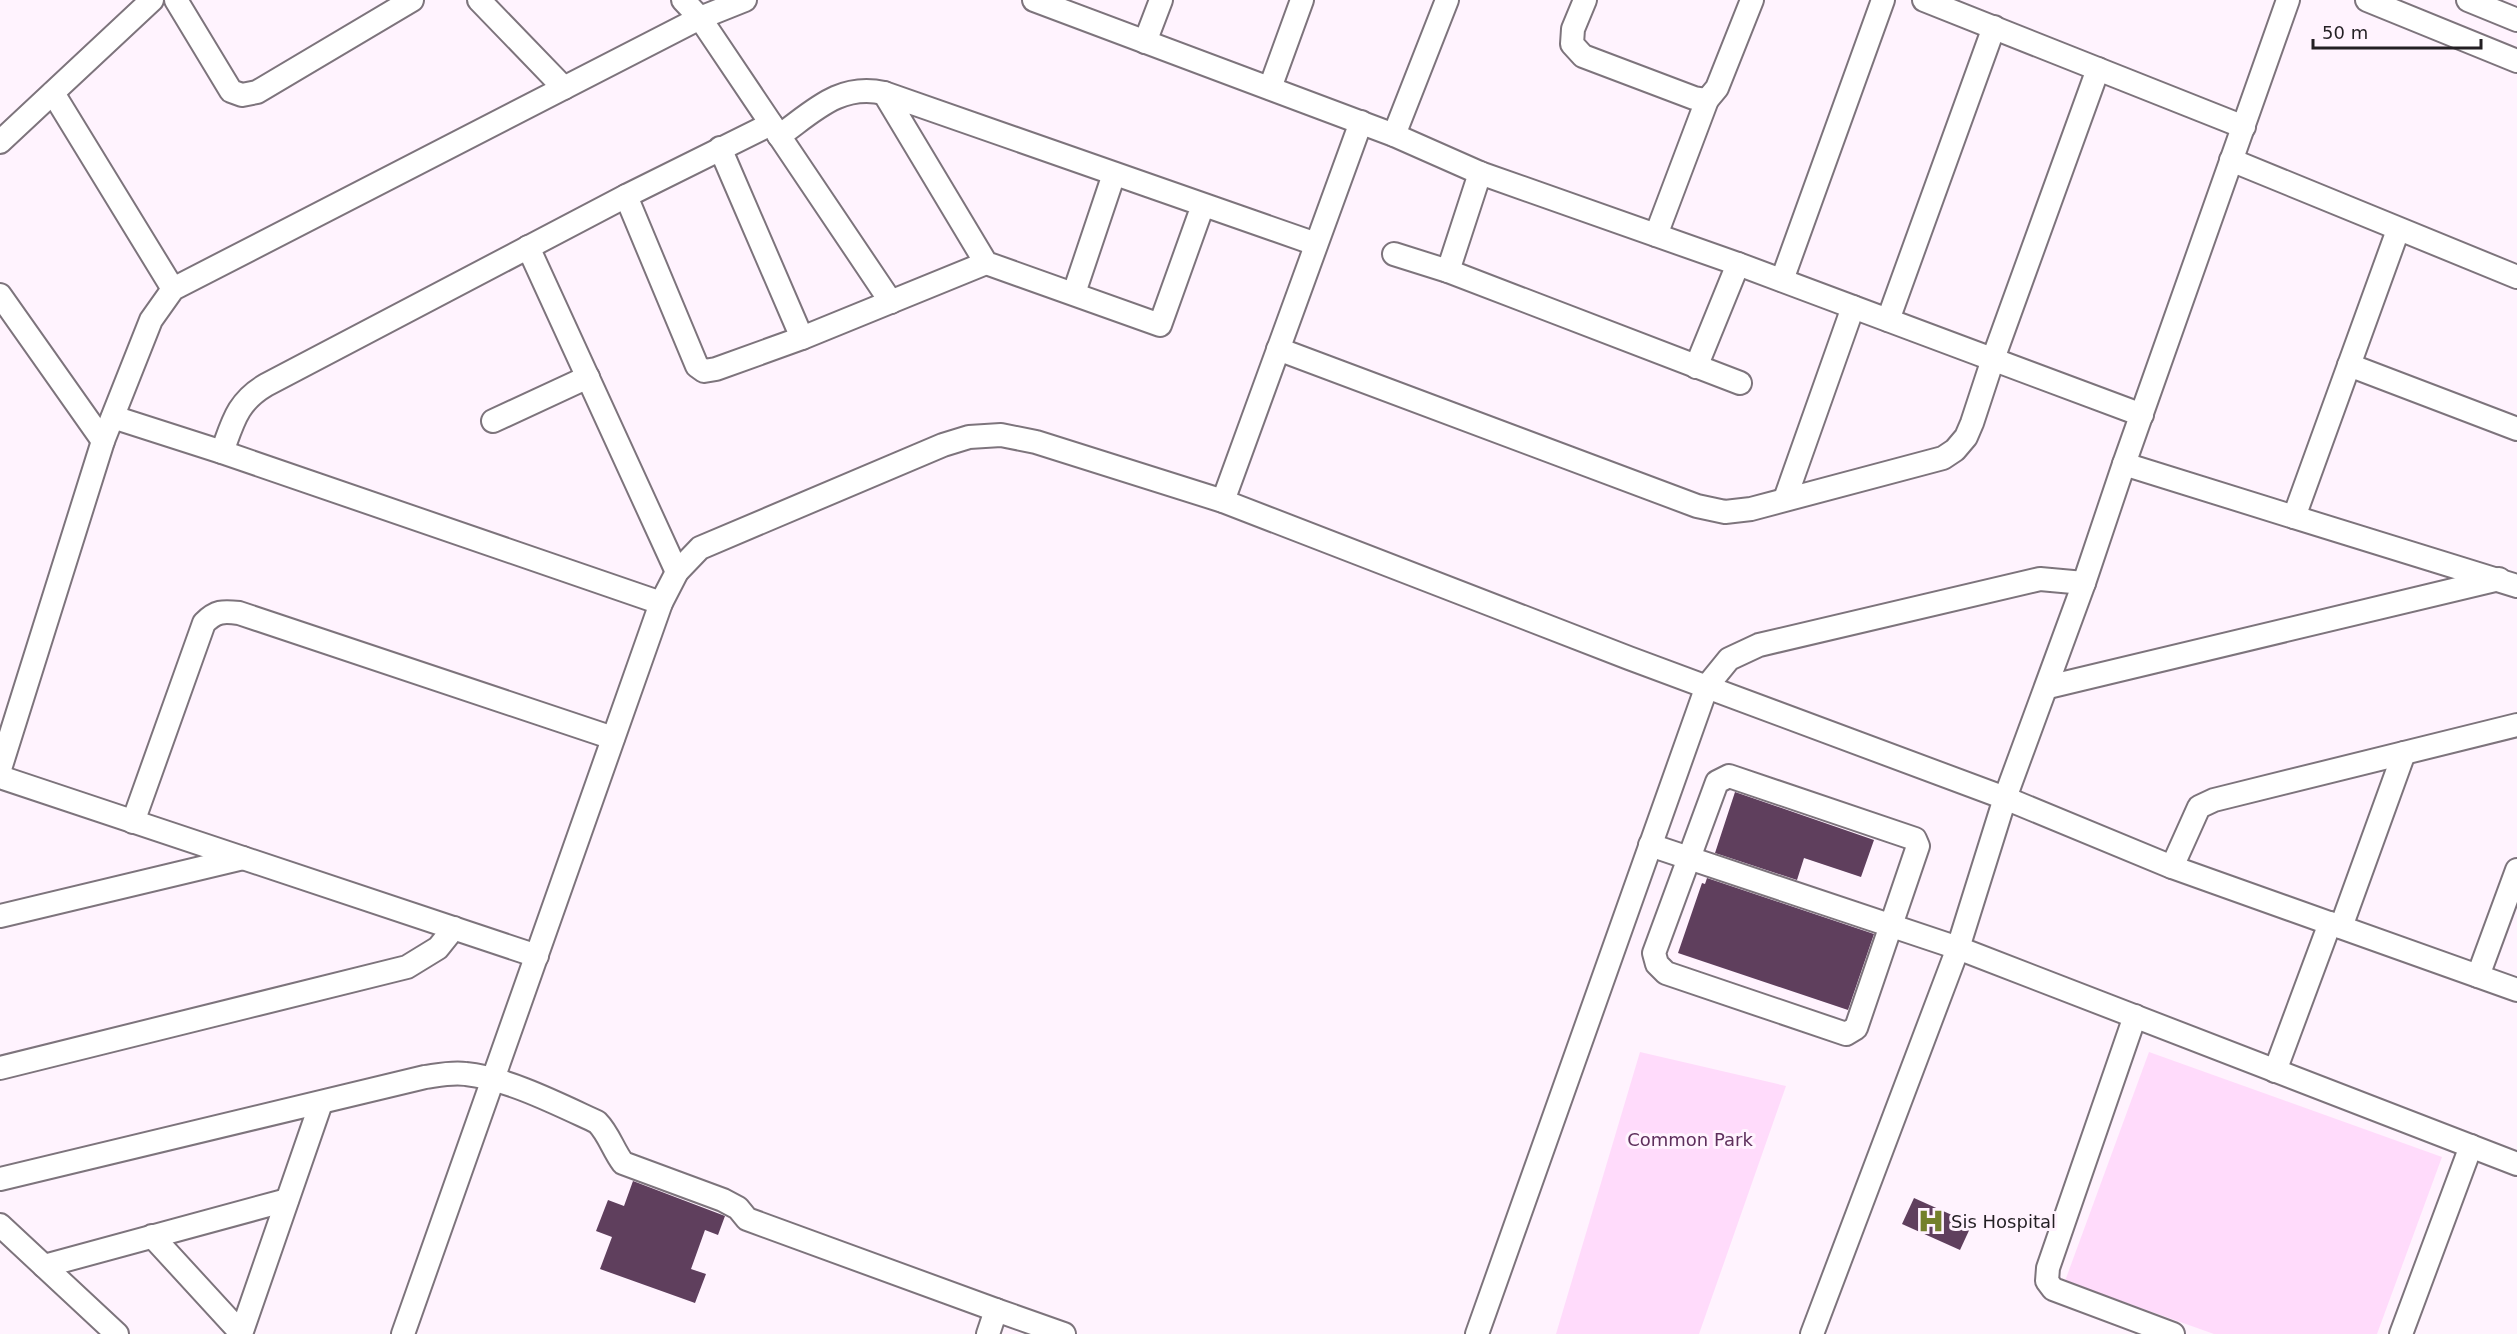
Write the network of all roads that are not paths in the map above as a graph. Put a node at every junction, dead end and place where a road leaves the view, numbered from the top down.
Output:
1 (152, 0) edge
2 (176, 0) edge
3 (412, 0) edge
4 (479, 0) edge
5 (683, 0) edge
6 (745, 0) edge
7 (1036, 0) edge
8 (1161, 0) edge
9 (1302, 0) edge
10 (1447, 0) edge
11 (1585, 0) edge
12 (1752, 0) edge
13 (1883, 0) edge
14 (1924, 0) edge
15 (2289, 0) edge
16 (2367, 0) edge
17 (2468, 0) edge
18 (700, 18) junction
19 (2517, 20) edge
20 (1994, 27) junction
21 (1145, 42) junction
22 (2517, 61) edge
23 (2098, 69) junction
24 (564, 88) junction
25 (1270, 88) junction
26 (52, 93) junction
27 (884, 93) junction
28 (1707, 100) junction
29 (1361, 122) junction
30 (2244, 127) junction
31 (775, 130) junction
32 (1394, 135) junction
33 (0, 142) edge
34 (720, 148) junction
35 (2231, 160) junction
36 (1480, 173) junction
37 (1114, 174) junction
38 (626, 196) junction
39 (1203, 205) junction
40 (2398, 230) junction
41 (1656, 235) junction
42 (1316, 244) junction
43 (528, 247) junction
44 (1394, 254) dead end
45 (986, 263) junction
46 (1738, 264) junction
47 (1448, 271) junction
48 (2517, 277) edge
49 (1782, 280) junction
50 (173, 289) junction
51 (1074, 293) junction
52 (0, 295) edge
53 (891, 302) junction
54 (1853, 307) junction
55 (1888, 320) junction
56 (802, 338) junction
57 (1278, 349) junction
58 (1993, 359) junction
59 (2349, 365) junction
60 (1696, 367) junction
61 (588, 377) junction
62 (1740, 383) dead end
63 (2142, 415) junction
64 (113, 417) junction
65 (493, 420) dead end
66 (2517, 429) edge
67 (103, 441) junction
68 (222, 452) junction
69 (2124, 464) junction
70 (1785, 499) junction
71 (1223, 501) junction
72 (2294, 518) junction
73 (677, 572) junction
74 (2508, 582) edge
75 (2085, 583) junction
76 (661, 603) junction
77 (1707, 686) junction
78 (2048, 687) junction
79 (2517, 725) edge
80 (613, 738) junction
81 (2404, 753) junction
82 (0, 769) edge
83 (0, 777) edge
84 (2005, 798) junction
85 (133, 822) junction
86 (1650, 845) junction
87 (1689, 857) junction
88 (243, 858) junction
89 (2172, 867) junction
90 (2517, 870) edge
91 (0, 916) edge
92 (1891, 925) junction
93 (2335, 925) junction
94 (454, 928) junction
95 (1958, 948) junction
96 (537, 956) junction
97 (2478, 976) junction
98 (2517, 990) edge
99 (2135, 1016) junction
100 (0, 1068) edge
101 (2275, 1071) junction
102 (493, 1079) junction
103 (321, 1103) junction
104 (2471, 1146) junction
105 (2517, 1164) edge
106 (0, 1179) edge
107 (287, 1200) junction
108 (0, 1226) edge
109 (152, 1236) junction
110 (44, 1266) junction
111 (996, 1310) junction
112 (241, 1333) edge
113 (117, 1334) edge
114 (403, 1334) edge
115 (988, 1334) edge
116 (1064, 1334) edge
117 (1477, 1334) edge
118 (1812, 1334) edge
119 (2173, 1334) edge
120 (2401, 1334) edge

1 - 26 street
2 - 3 street
4 - 24 street
5 - 18 street
6 - 18 street
7 - 21 street
8 - 21 street
9 - 25 street
10 - 32 street
11 - 28 street
12 - 28 street
13 - 49 street
14 - 20 street
15 - 30 street
16 - 22 street
17 - 19 street
18 - 24 street
18 - 31 street
20 - 23 street
20 - 55 street
21 - 25 street
23 - 30 street
23 - 58 street
24 - 50 street
25 - 29 street
26 - 33 street
26 - 50 street
27 - 31 street
27 - 37 street
27 - 45 street
28 - 41 street
29 - 32 street
29 - 42 street
30 - 35 street
31 - 34 street
31 - 53 street
32 - 36 street
34 - 38 street
34 - 56 street
35 - 40 street
35 - 63 street
36 - 41 street
36 - 47 street
37 - 39 street
37 - 51 street
38 - 43 street
38 - 56 street
39 - 42 street
39 - 51 street
40 - 48 street
40 - 59 street
41 - 46 street
42 - 57 street
43 - 61 street
43 - 68 street
44 - 47 street
45 - 51 street
45 - 53 street
46 - 49 street
46 - 60 street
47 - 60 street
49 - 54 street
50 - 64 street
52 - 67 street
53 - 56 street
54 - 55 street
54 - 70 street
55 - 58 street
57 - 70 street
57 - 71 street
58 - 63 street
58 - 70 street
59 - 66 street
59 - 72 street
60 - 62 street
61 - 65 street
61 - 73 street
63 - 69 street
64 - 67 street
64 - 68 street
67 - 82 street
68 - 76 street
69 - 72 street
69 - 75 street
71 - 73 street
71 - 77 street
72 - 74 street
73 - 76 street
74 - 78 street
75 - 77 street
75 - 78 street
76 - 80 street
77 - 84 street
77 - 86 street
78 - 84 street
79 - 81 street
80 - 85 street
80 - 96 street
81 - 89 street
81 - 93 street
83 - 85 street
84 - 89 street
84 - 95 street
85 - 88 street
86 - 87 street
86 - 117 street
87 - 92 street
87 - 92 street
87 - 92 street
88 - 91 street
88 - 94 street
89 - 93 street
90 - 97 street
92 - 95 street
93 - 97 street
93 - 101 street
94 - 96 street
94 - 100 street
95 - 99 street
95 - 118 street
96 - 102 street
97 - 98 street
99 - 101 street
99 - 119 street
101 - 104 street
102 - 103 street
102 - 111 street
102 - 114 street
103 - 106 street
103 - 107 street
104 - 105 street
104 - 120 street
107 - 109 street
107 - 112 street
108 - 110 street
109 - 110 street
109 - 112 street
110 - 113 street
111 - 115 street
111 - 116 street

